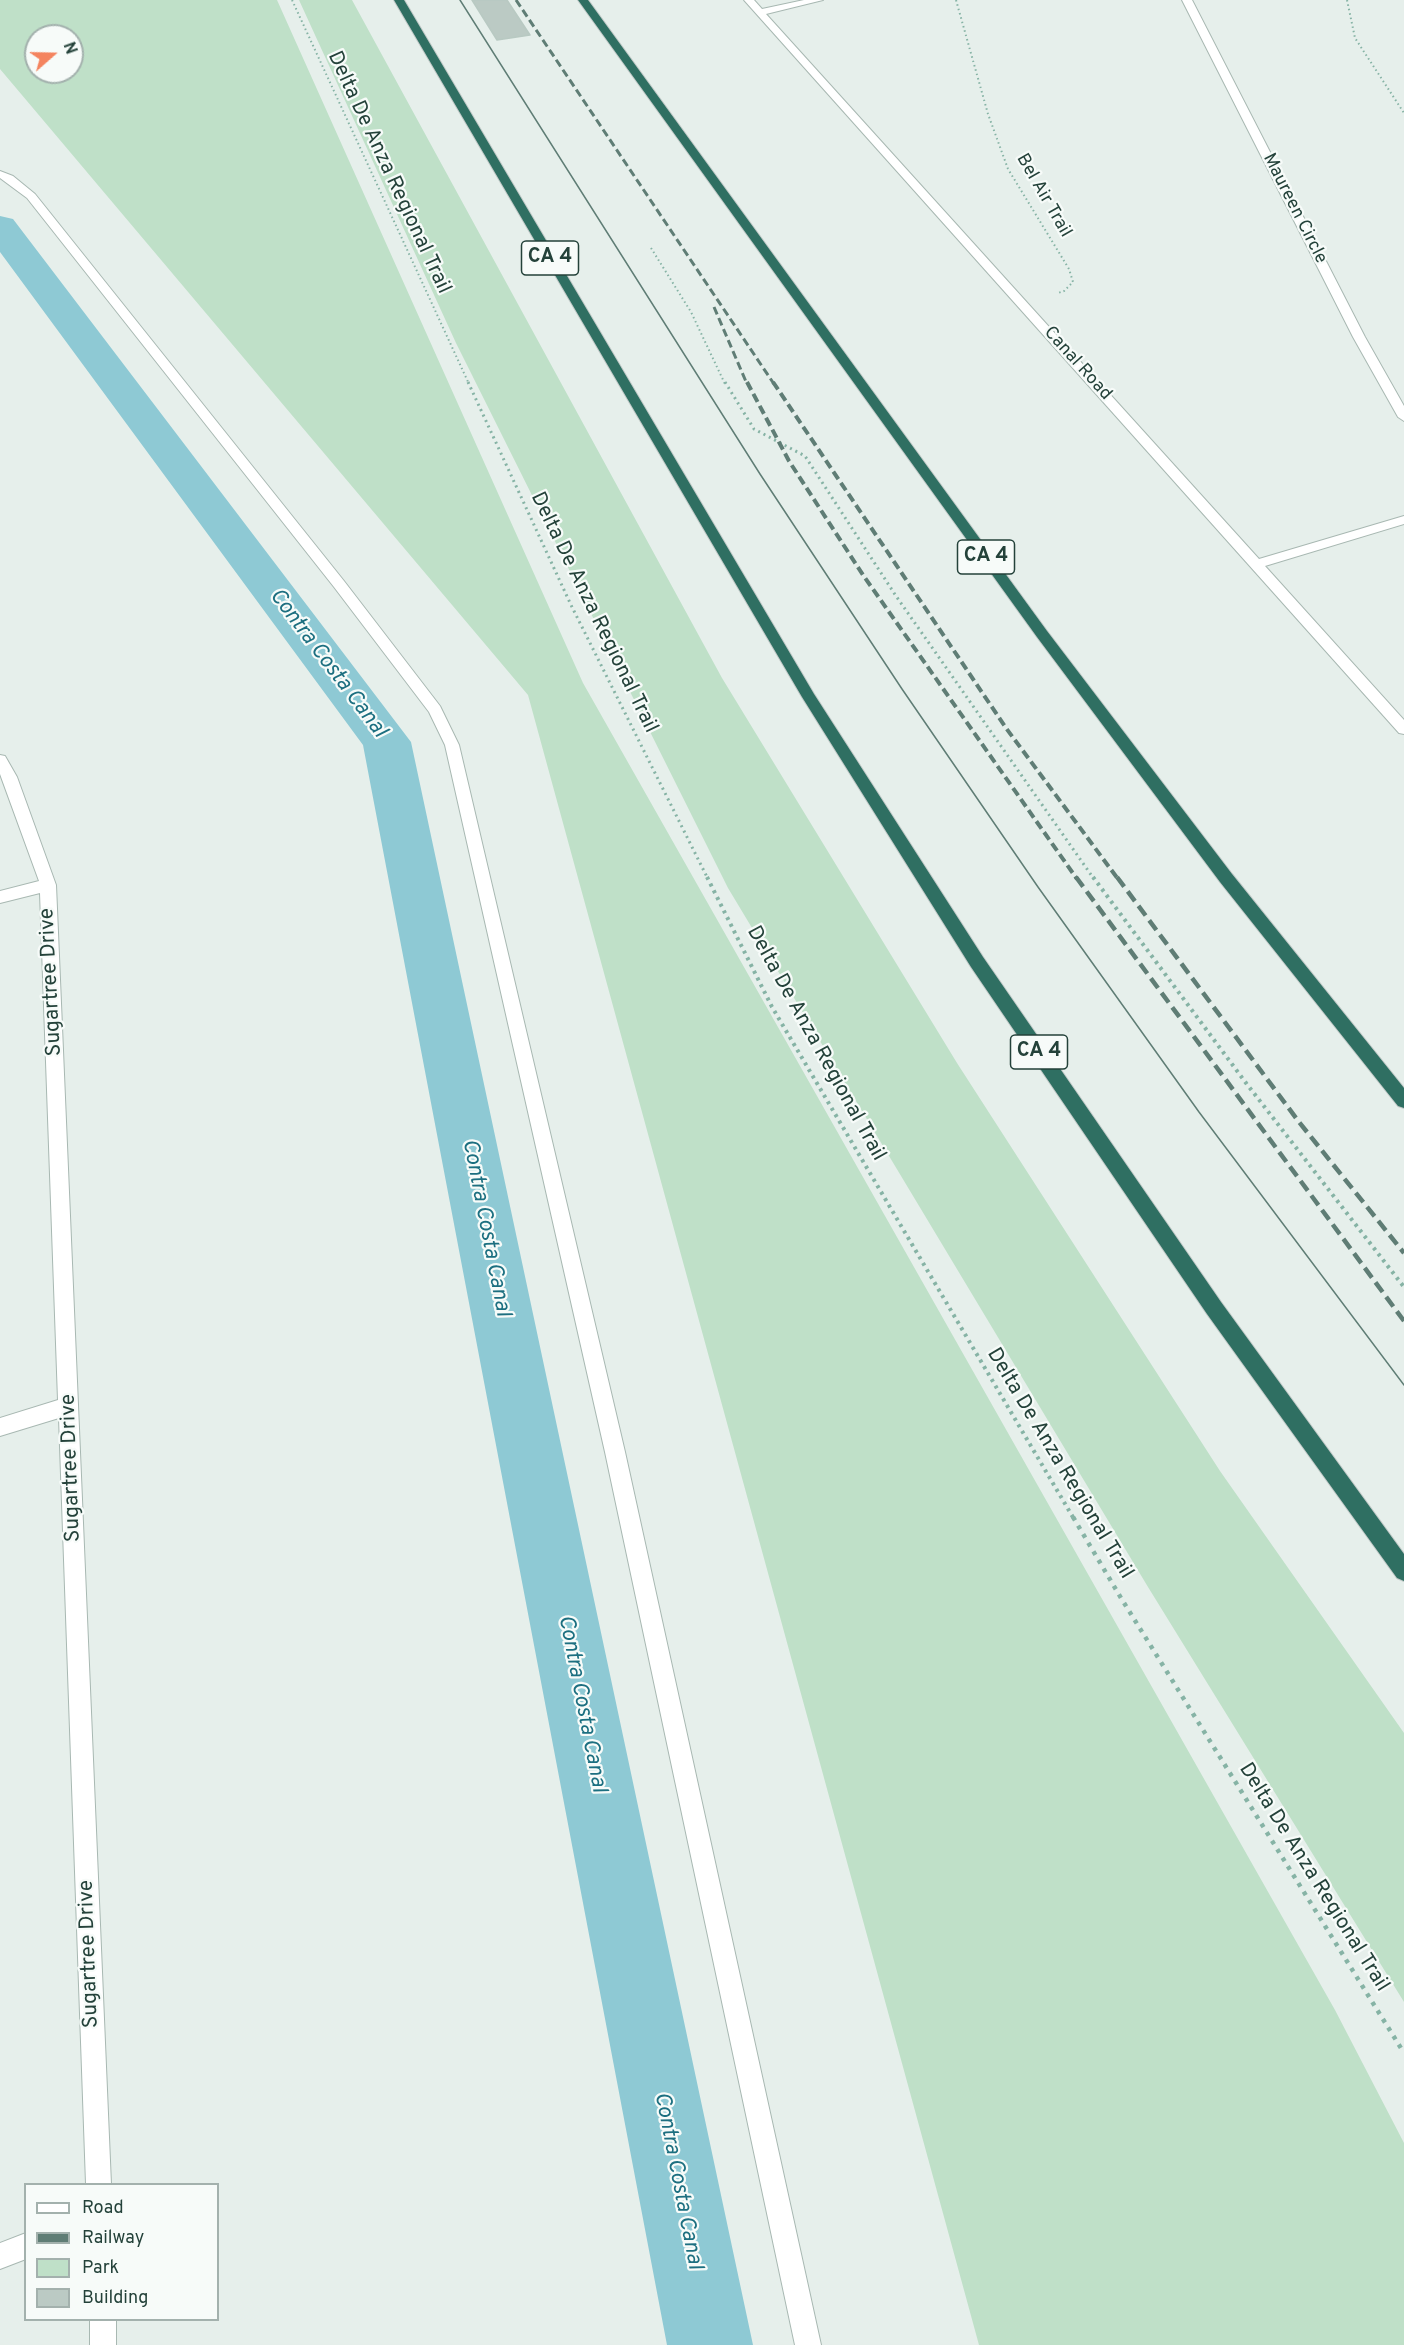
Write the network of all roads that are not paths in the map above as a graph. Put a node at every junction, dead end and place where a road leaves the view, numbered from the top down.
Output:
1 (399, 0) edge
2 (584, 0) edge
3 (749, 0) edge
4 (818, 0) edge
5 (1187, 0) edge
6 (760, 12) junction
7 (0, 174) edge
8 (1404, 417) edge
9 (1404, 520) edge
10 (1257, 564) junction
11 (1404, 729) edge
12 (0, 760) edge
13 (48, 885) junction
14 (0, 897) edge
15 (1404, 1101) edge
16 (69, 1406) junction
17 (0, 1427) edge
18 (1404, 1571) edge
19 (99, 2183) edge
20 (24, 2247) edge
21 (0, 2256) edge
22 (103, 2321) edge
23 (103, 2345) edge
24 (808, 2345) edge

1 - 18 highway, CA 4
2 - 15 highway, CA 4
3 - 6 street, Canal Road
4 - 6 street
5 - 8 street, Maureen Circle
6 - 10 street, Canal Road
7 - 24 street
9 - 10 street
10 - 11 street, Canal Road
12 - 13 street, Sugartree Drive
13 - 14 street
13 - 16 street, Sugartree Drive
16 - 17 street
16 - 19 street, Sugartree Drive
20 - 21 street
22 - 23 street

